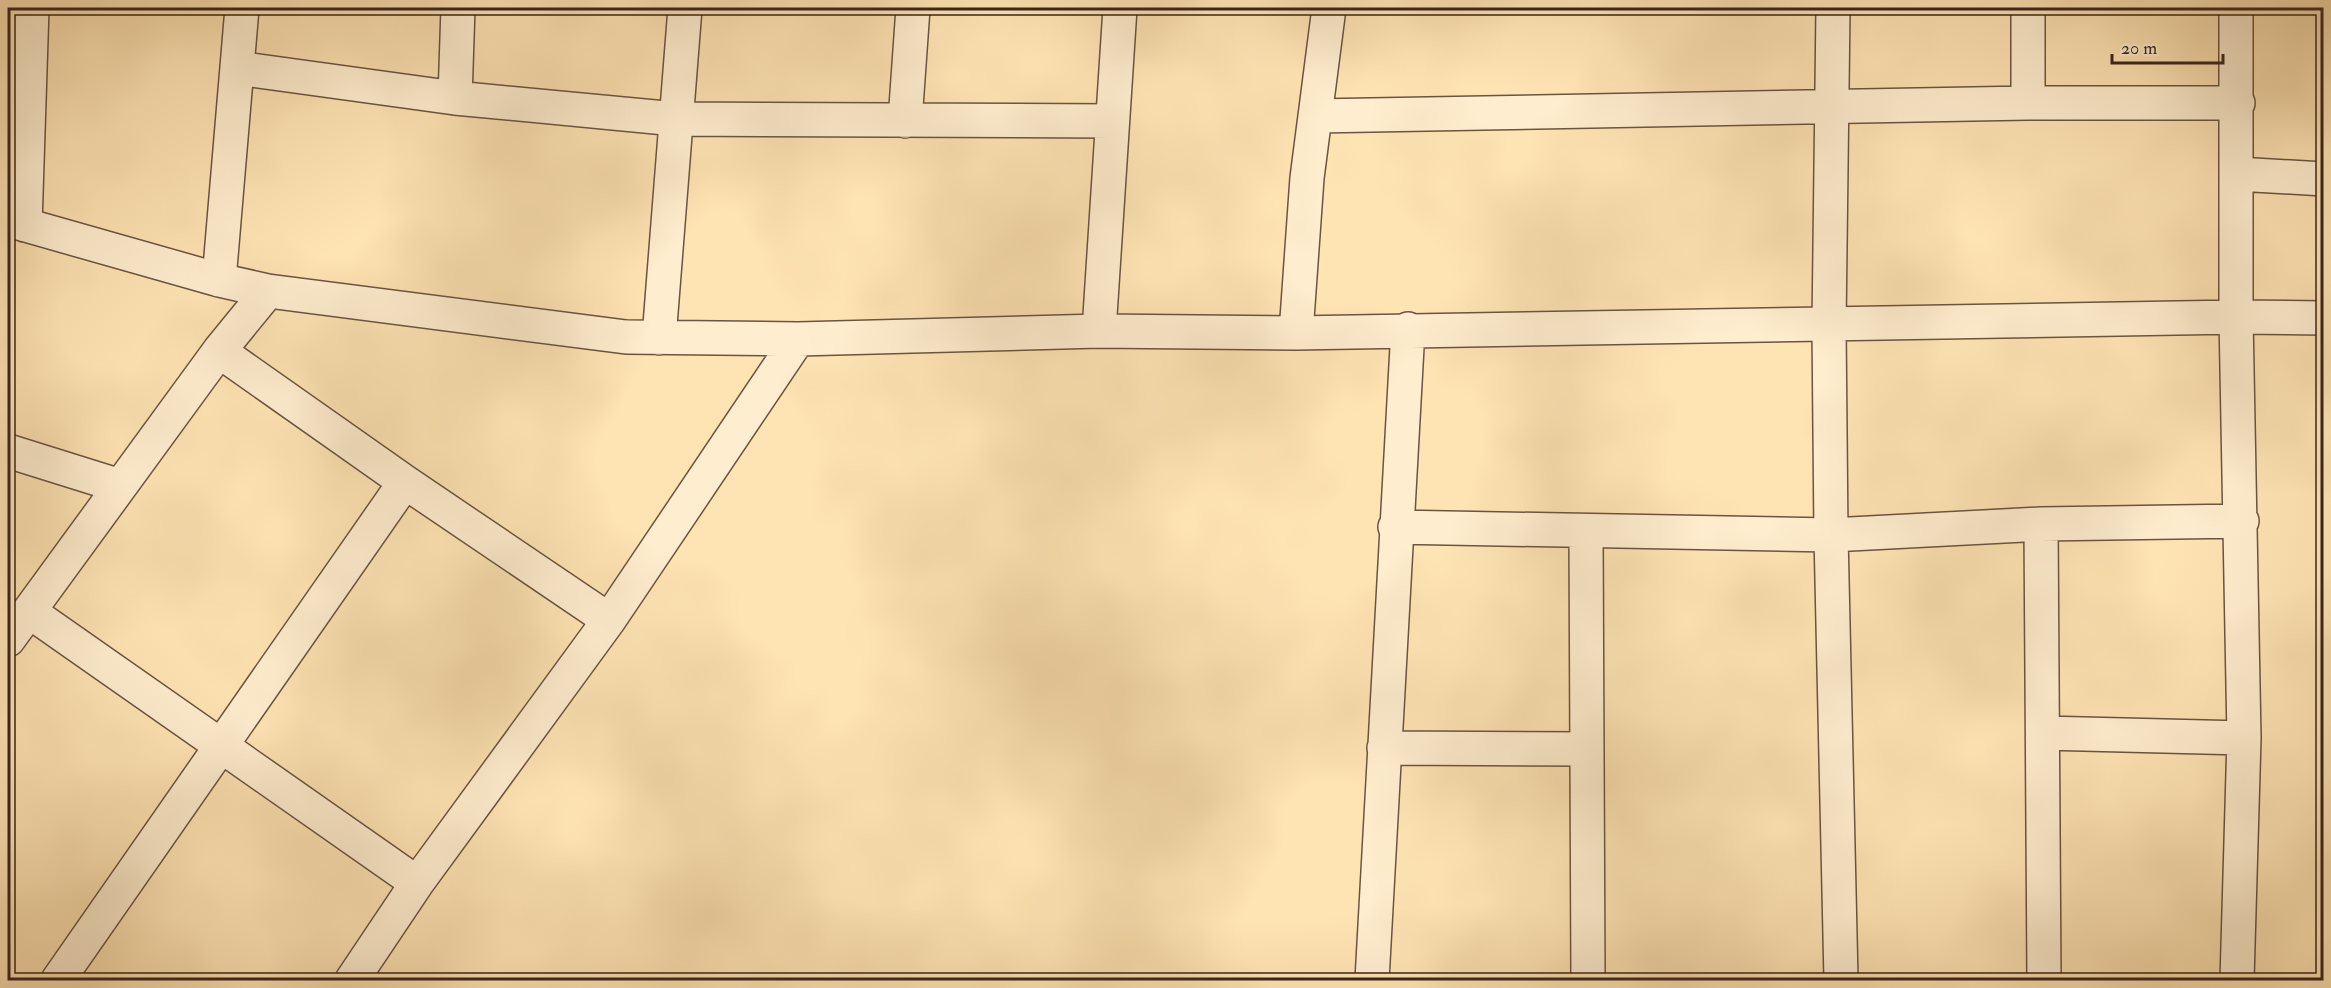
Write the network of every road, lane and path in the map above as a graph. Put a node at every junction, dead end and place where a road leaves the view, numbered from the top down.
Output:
1 (32, 8) edge
2 (242, 8) edge
3 (459, 8) edge
4 (685, 8) edge
5 (913, 8) edge
6 (1120, 8) edge
7 (1329, 8) edge
8 (1833, 8) edge
9 (2028, 8) edge
10 (2236, 8) edge
11 (237, 68) junction
12 (455, 98) junction
13 (2028, 103) junction
14 (2238, 104) junction
15 (1834, 106) junction
16 (1315, 116) junction
17 (676, 119) junction
18 (905, 121) junction
19 (1112, 121) junction
20 (2237, 174) junction
21 (2324, 179) edge
22 (16, 223) edge
23 (219, 280) junction
24 (268, 291) junction
25 (2236, 317) junction
26 (2324, 318) edge
27 (1829, 326) junction
28 (1407, 329) junction
29 (1099, 331) junction
30 (1296, 333) junction
31 (659, 338) junction
32 (798, 339) junction
33 (219, 351) junction
34 (8, 451) edge
35 (405, 482) junction
36 (120, 486) junction
37 (2242, 521) junction
38 (2041, 524) junction
39 (1395, 527) junction
40 (1586, 532) junction
41 (1831, 535) junction
42 (30, 612) junction
43 (609, 620) junction
44 (8, 640) edge
45 (2043, 733) junction
46 (2244, 738) junction
47 (221, 746) junction
48 (1384, 748) junction
49 (1587, 749) junction
50 (417, 883) junction
51 (58, 981) edge
52 (352, 981) edge
53 (1372, 981) edge
54 (1588, 981) edge
55 (1841, 981) edge
56 (2044, 981) edge
57 (2237, 981) edge

1 - 22 street
2 - 11 street
3 - 12 street
4 - 17 street
5 - 18 street
6 - 19 street
7 - 16 street
8 - 15 street
9 - 13 street
10 - 14 street
11 - 12 street
11 - 23 street
12 - 17 street
13 - 14 street
13 - 15 street
14 - 20 street
15 - 16 street
15 - 27 street
16 - 30 street
17 - 18 street
17 - 31 street
18 - 19 street
19 - 29 street
20 - 21 street
20 - 25 street
22 - 23 street
23 - 24 street
24 - 31 street
24 - 33 street
25 - 26 street
25 - 27 street
25 - 37 street
27 - 28 street
27 - 41 street
28 - 30 street
28 - 39 street
29 - 30 street
29 - 32 street
31 - 32 street
32 - 43 street
33 - 35 street
33 - 36 street
34 - 36 street
35 - 43 street
35 - 47 street
36 - 42 street
37 - 38 street
37 - 46 street
38 - 41 street
38 - 45 street
39 - 40 street
39 - 48 street
40 - 41 street
40 - 49 street
41 - 55 street
42 - 44 street
42 - 47 street
43 - 50 street
45 - 46 street
45 - 56 street
46 - 57 street
47 - 50 street
47 - 51 street
48 - 49 street
48 - 53 street
49 - 54 street
50 - 52 street

